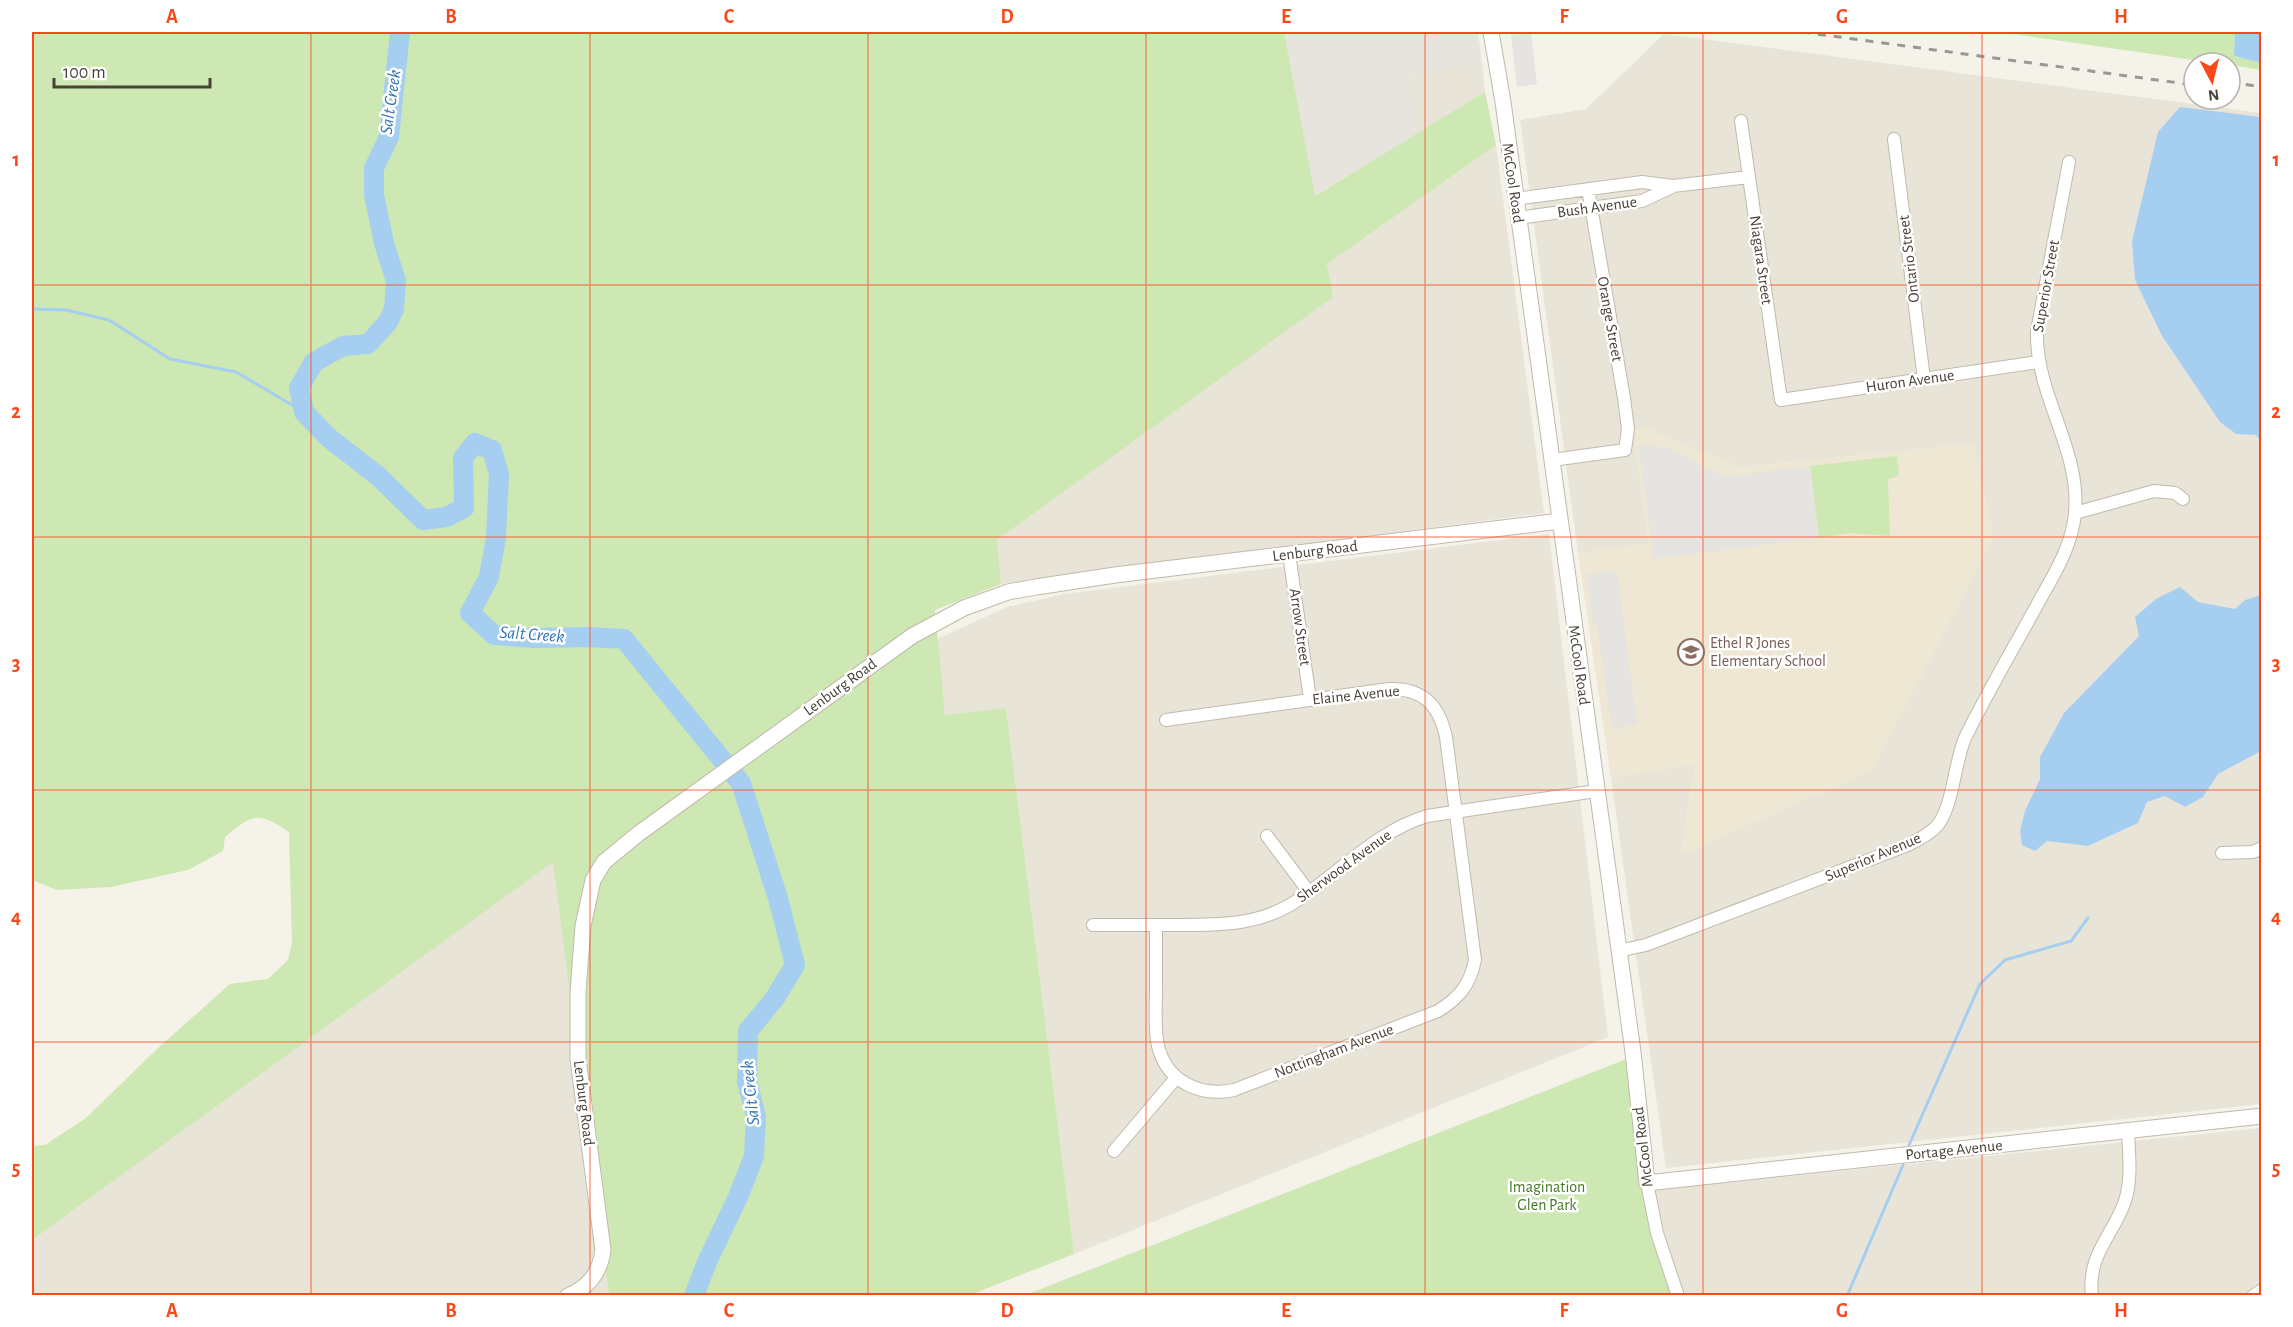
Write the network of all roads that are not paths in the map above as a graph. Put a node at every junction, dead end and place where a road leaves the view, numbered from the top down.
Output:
1 (1491, 32) edge
2 (1741, 120) dead end
3 (1894, 138) dead end
4 (2069, 162) dead end
5 (1749, 177) junction
6 (1673, 186) junction
7 (1588, 189) junction
8 (1515, 199) junction
9 (1592, 208) junction
10 (1518, 218) junction
11 (2038, 362) junction
12 (1924, 380) junction
13 (1781, 400) joint
14 (1552, 460) junction
15 (2183, 499) dead end
16 (2075, 513) junction
17 (1560, 521) junction
18 (1289, 554) junction
19 (1310, 699) junction
20 (1166, 720) dead end
21 (1596, 791) junction
22 (1456, 811) junction
23 (1267, 836) dead end
24 (2262, 848) edge
25 (2222, 853) dead end
26 (1309, 892) junction
27 (1093, 925) dead end
28 (1156, 925) junction
29 (1618, 951) junction
30 (1176, 1078) junction
31 (2262, 1116) edge
32 (2128, 1132) junction
33 (1114, 1151) dead end
34 (1647, 1183) junction
35 (2262, 1290) edge
36 (568, 1296) edge
37 (1678, 1296) edge
38 (2092, 1296) edge
39 (2253, 1296) edge

1 - 8 street, McCool Road
2 - 5 street, Niagara Street
3 - 12 street, Ontario Street
4 - 11 street, Superior Street
5 - 6 street, Bush Avenue
5 - 13 street, Niagara Street
6 - 7 street, Bush Avenue
6 - 9 street, Bush Avenue
7 - 8 street, Bush Avenue
7 - 9 street, Orange Street
8 - 10 street, McCool Road
9 - 10 street, Bush Avenue
9 - 14 street, Orange Street
10 - 14 street, McCool Road
11 - 12 street, Huron Avenue
11 - 16 street, Superior Street
12 - 13 street, Huron Avenue
14 - 17 street, McCool Road
15 - 16 street
16 - 29 street, Superior Avenue
17 - 18 street, Lenburg Road
17 - 21 street, McCool Road
18 - 19 street, Arrow Street
18 - 36 street, Lenburg Road
19 - 20 street, Elaine Avenue
19 - 22 street, Elaine Avenue
21 - 22 street, Sherwood Avenue
21 - 29 street, McCool Road
22 - 26 street, Sherwood Avenue
22 - 30 street, Nottingham Avenue
23 - 26 street
24 - 25 street
26 - 28 street, Sherwood Avenue
27 - 28 street, Sherwood Avenue
28 - 30 street
29 - 34 street, McCool Road
30 - 33 street
31 - 32 street, Portage Avenue
32 - 34 street, Portage Avenue
32 - 38 street
34 - 37 street, McCool Road
35 - 39 street

